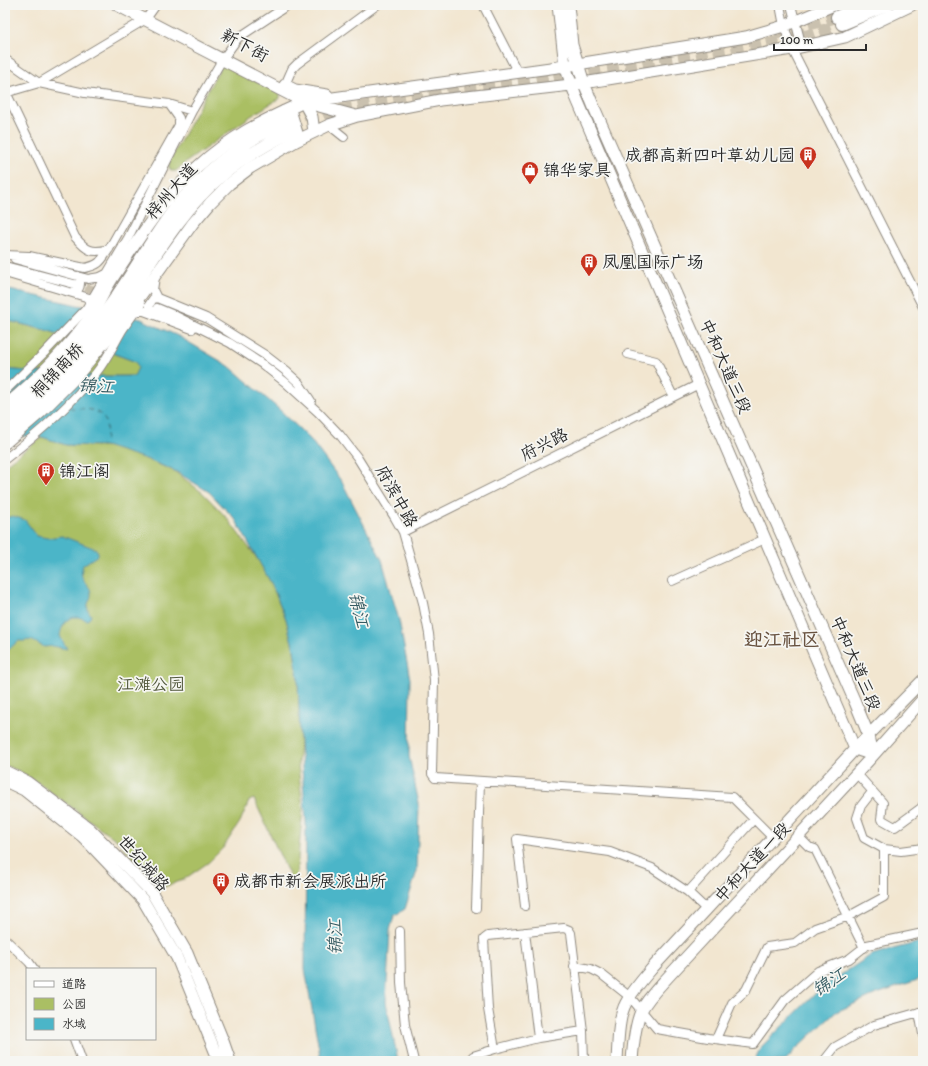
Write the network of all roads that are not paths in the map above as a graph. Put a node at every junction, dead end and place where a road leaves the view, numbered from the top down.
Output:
1 (117, 5) edge
2 (130, 5) edge
3 (288, 5) edge
4 (377, 5) edge
5 (483, 5) edge
6 (558, 5) edge
7 (568, 5) edge
8 (780, 5) edge
9 (791, 5) edge
10 (865, 5) edge
11 (887, 5) edge
12 (912, 5) edge
13 (151, 13) edge
14 (838, 15) edge
15 (795, 22) junction
16 (784, 26) junction
17 (797, 48) junction
18 (224, 57) junction
19 (5, 60) edge
20 (578, 64) junction
21 (565, 66) junction
22 (518, 73) junction
23 (39, 83) junction
24 (584, 83) junction
25 (571, 85) junction
26 (290, 87) junction
27 (6, 92) edge
28 (349, 96) junction
29 (304, 102) junction
30 (169, 104) junction
31 (192, 111) junction
32 (356, 116) junction
33 (329, 125) junction
34 (289, 126) junction
35 (314, 132) junction
36 (344, 136) dead end
37 (109, 249) junction
38 (5, 256) edge
39 (124, 263) junction
40 (5, 266) edge
41 (5, 273) edge
42 (107, 274) junction
43 (154, 280) junction
44 (75, 284) junction
45 (158, 298) junction
46 (923, 307) edge
47 (113, 309) junction
48 (154, 311) junction
49 (628, 354) dead end
50 (699, 384) junction
51 (5, 391) edge
52 (673, 396) junction
53 (5, 406) edge
54 (318, 412) junction
55 (5, 420) edge
56 (5, 434) edge
57 (5, 443) edge
58 (5, 459) edge
59 (403, 532) junction
60 (765, 539) junction
61 (672, 581) dead end
62 (923, 680) edge
63 (923, 699) edge
64 (869, 736) junction
65 (855, 749) junction
66 (873, 755) junction
67 (5, 771) edge
68 (857, 774) junction
69 (5, 781) edge
70 (480, 781) junction
71 (872, 792) junction
72 (923, 805) edge
73 (754, 818) junction
74 (798, 836) junction
75 (773, 838) junction
76 (923, 848) edge
77 (884, 850) junction
78 (688, 892) junction
79 (525, 906) dead end
80 (476, 908) dead end
81 (706, 910) junction
82 (848, 916) junction
83 (400, 931) dead end
84 (525, 932) junction
85 (923, 933) edge
86 (5, 939) edge
87 (864, 948) junction
88 (574, 966) junction
89 (33, 968) edge
90 (630, 997) junction
91 (641, 1011) junction
92 (921, 1012) edge
93 (583, 1031) junction
94 (923, 1034) edge
95 (538, 1038) junction
96 (74, 1040) edge
97 (716, 1040) junction
98 (495, 1049) junction
99 (829, 1059) edge
100 (82, 1061) edge
101 (219, 1061) edge
102 (230, 1061) edge
103 (414, 1061) edge
104 (469, 1061) edge
105 (584, 1061) edge
106 (617, 1061) edge
107 (632, 1061) edge

1 - 13 main road, 新下街
2 - 13 main road, 新下街
3 - 18 street
4 - 26 street
5 - 22 street
6 - 21 main road
7 - 20 main road, 中和大道三段
8 - 16 street
9 - 15 street
10 - 14 highway
11 - 14 highway
12 - 17 main road
13 - 18 main road, 新下街
13 - 23 street
14 - 15 main road
15 - 16 main road
15 - 17 street
16 - 17 street
16 - 20 main road
17 - 24 main road
17 - 46 street
18 - 26 main road, 新下街
18 - 29 main road, 新下街
18 - 31 street
19 - 23 street
20 - 21 main road
20 - 24 main road, 中和大道三段
21 - 22 main road
21 - 25 main road
22 - 28 main road
23 - 27 street
23 - 30 street
24 - 25 main road
24 - 64 main road, 中和大道三段
25 - 32 main road
25 - 50 main road
26 - 28 main road, 新下街
26 - 29 main road
27 - 37 street
28 - 29 main road
29 - 32 main road, 新下街
29 - 34 main road
29 - 35 main road
30 - 31 street
30 - 37 street
31 - 42 street
32 - 33 main road
33 - 35 main road
33 - 36 street
34 - 35 main road
34 - 39 main road
34 - 43 main road
34 - 47 highway, 梓州大道
37 - 38 street
38 - 44 street
39 - 42 street
39 - 47 main road
40 - 44 street
41 - 44 street
42 - 44 street
42 - 47 street
43 - 45 street
43 - 47 main road
44 - 47 street, 府滨中路
45 - 48 street
45 - 54 street
47 - 48 street, 府滨中路
47 - 51 street, 桐锦南桥
47 - 53 main road, 桐锦南桥
47 - 55 highway, 桐锦南桥
47 - 56 highway, 桐锦南桥
47 - 57 main road, 桐锦南桥
47 - 58 street, 桐锦南桥
48 - 54 street, 府滨中路
49 - 52 street
50 - 52 street, 府兴路
50 - 60 main road
52 - 59 street, 府兴路
54 - 59 street, 府滨中路
59 - 70 street, 府滨中路
60 - 61 street
60 - 65 main road
62 - 64 main road
63 - 66 main road, 中和大道一段
64 - 65 main road
64 - 66 main road, 中和大道三段
65 - 66 main road
65 - 75 main road
66 - 68 main road, 中和大道一段
67 - 102 main road, 世纪城路
68 - 71 street
68 - 74 main road, 中和大道一段
69 - 101 main road, 世纪城路
70 - 73 street
70 - 80 street
71 - 72 street
71 - 77 street
73 - 75 street
73 - 78 street
74 - 82 street
74 - 91 main road, 中和大道一段
75 - 81 main road
76 - 77 street
77 - 82 street
78 - 79 street
78 - 81 street
81 - 90 main road
82 - 87 street
82 - 97 street
83 - 103 street
84 - 88 street
84 - 95 street
84 - 98 street
85 - 87 street
86 - 89 street
87 - 97 street
88 - 90 street
88 - 93 street
90 - 91 street
90 - 106 main road
91 - 97 street
91 - 107 main road, 中和大道一段
92 - 94 street
92 - 99 street
93 - 95 street
93 - 105 street
95 - 98 street
96 - 100 street
98 - 104 street

